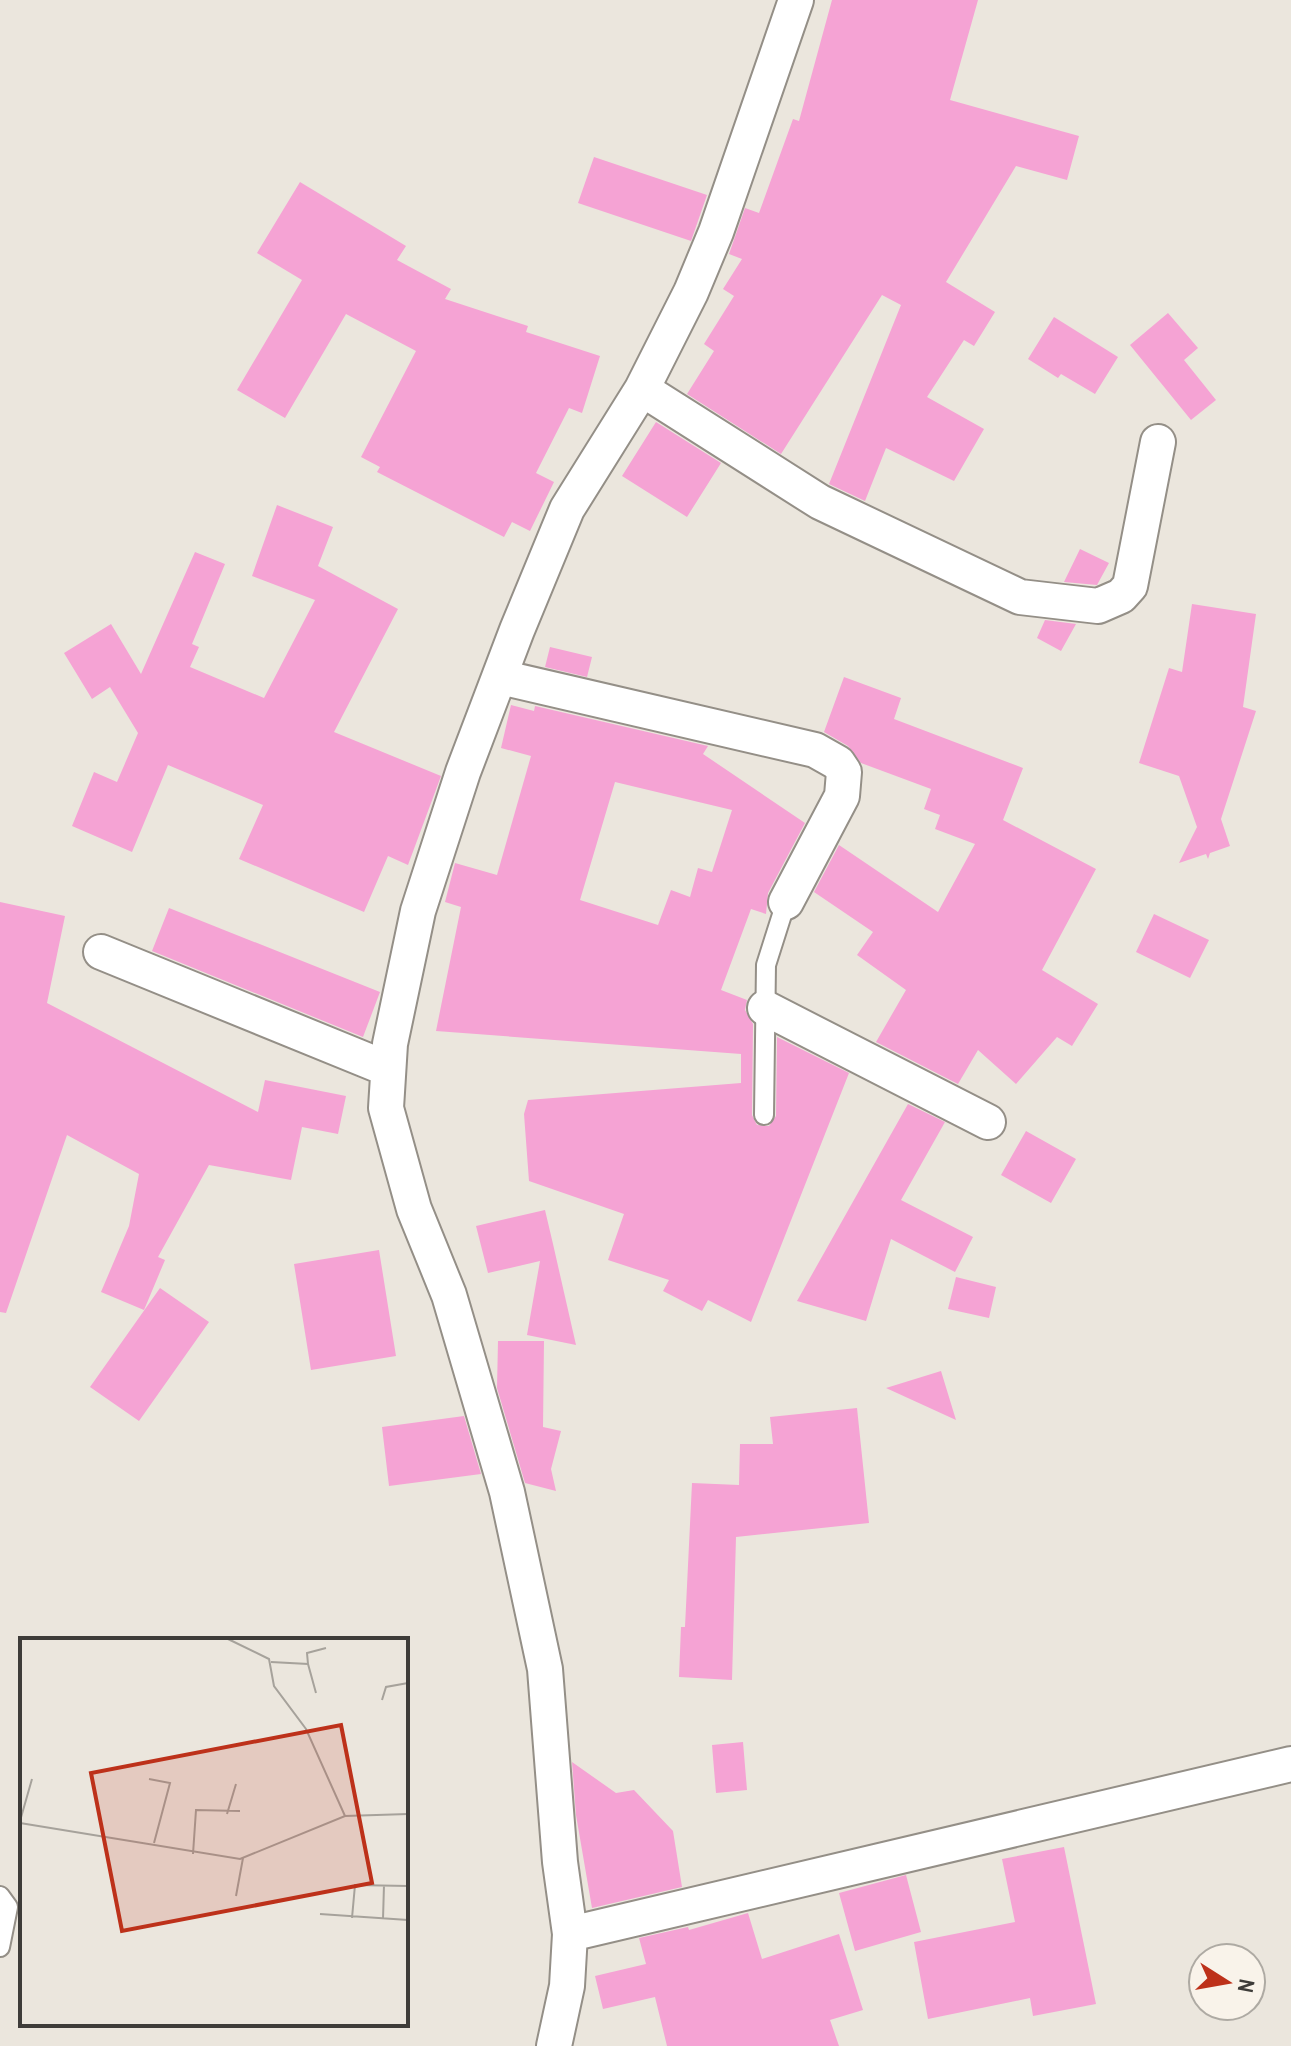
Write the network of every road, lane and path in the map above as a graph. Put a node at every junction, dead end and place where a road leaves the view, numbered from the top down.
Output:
1 (796, 0) edge
2 (642, 389) junction
3 (1158, 442) dead end
4 (500, 677) junction
5 (786, 902) joint
6 (101, 952) dead end
7 (765, 1008) junction
8 (388, 1069) junction
9 (764, 1115) dead end
10 (988, 1122) dead end
11 (1291, 1764) edge
12 (0, 1896) edge
13 (570, 1934) junction
14 (0, 1947) edge
15 (554, 2046) edge

1 - 2 street
2 - 3 street
2 - 4 street
4 - 5 street
4 - 8 street
5 - 7 lane
6 - 8 street
7 - 9 lane
7 - 10 street
8 - 13 street
11 - 13 street
12 - 14 lane
13 - 15 street

